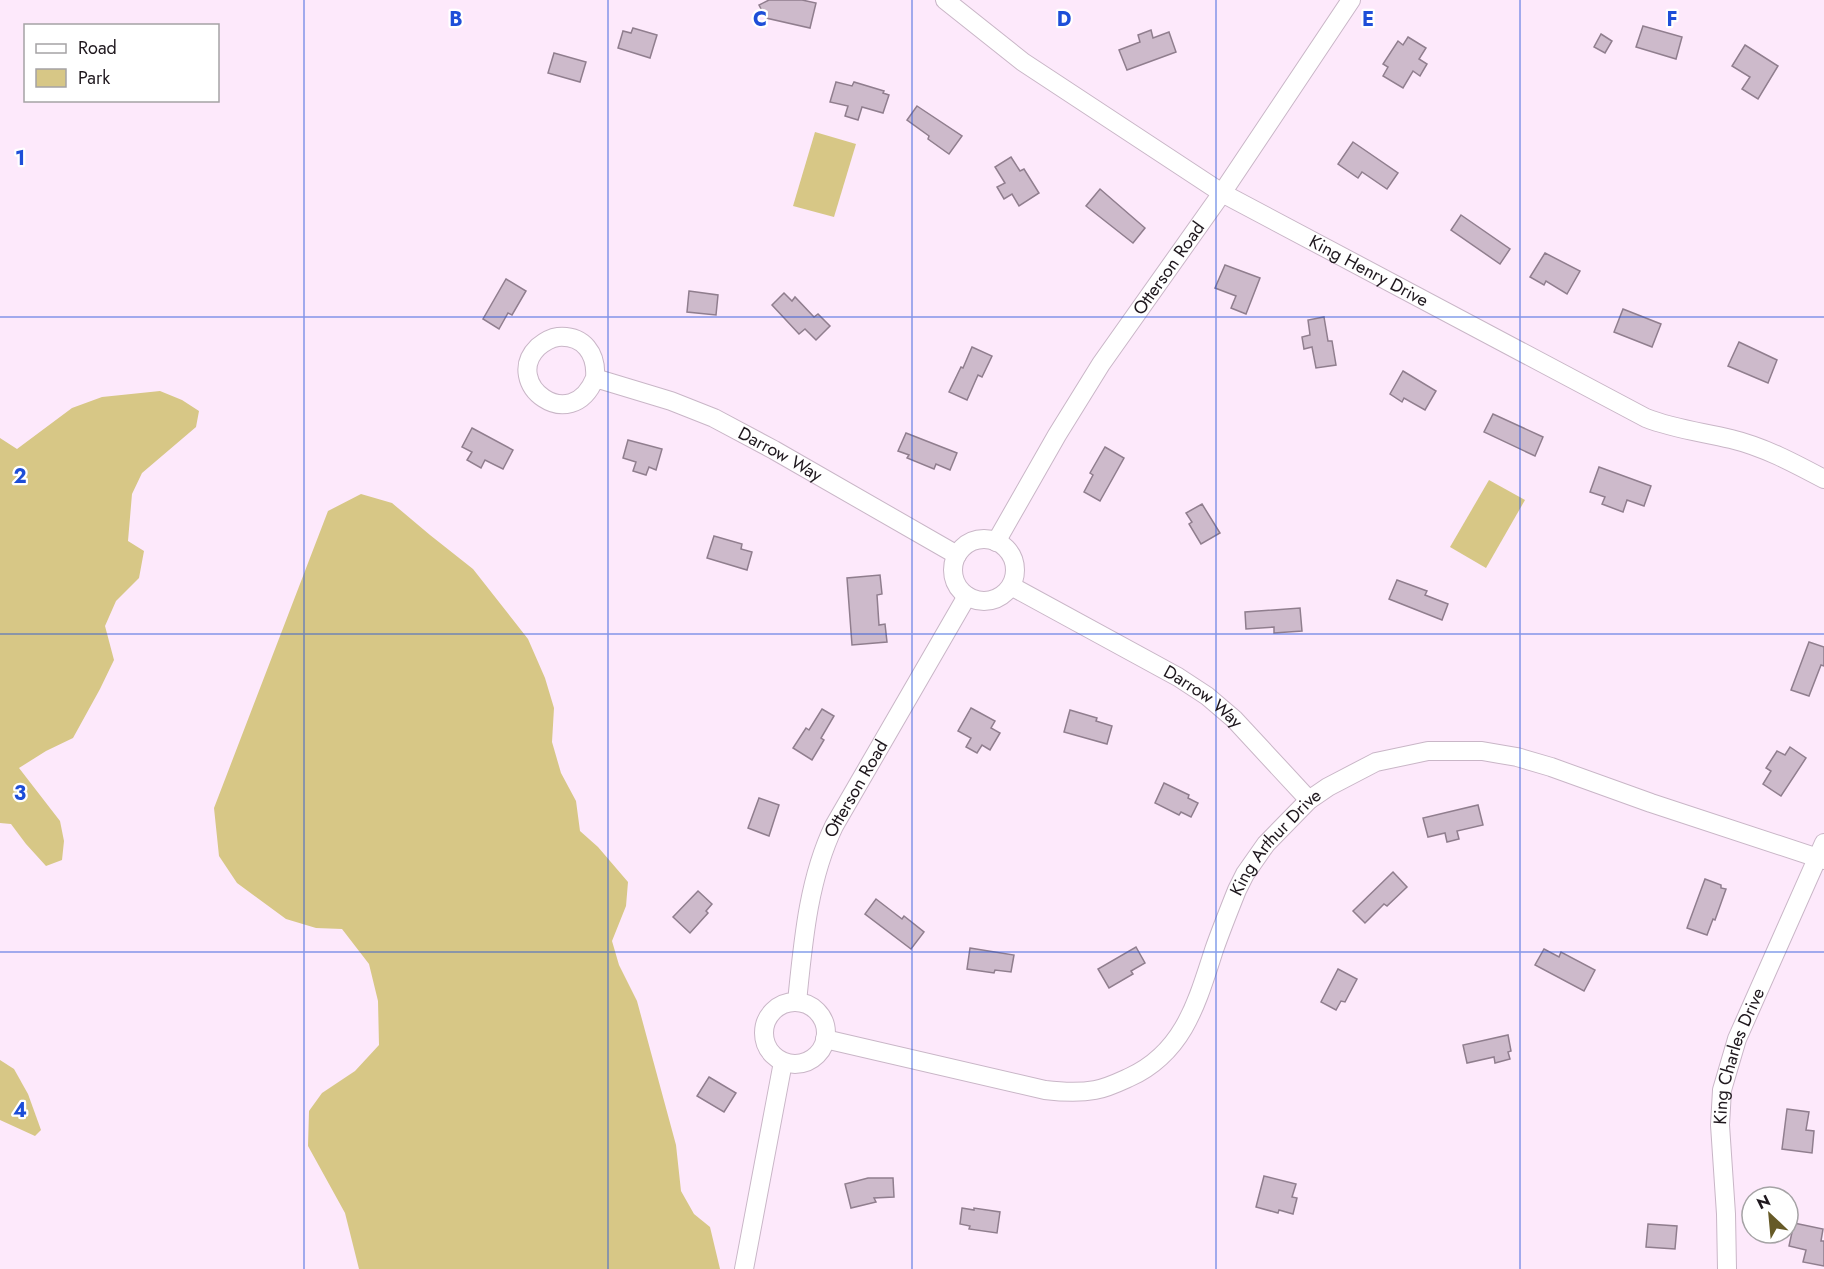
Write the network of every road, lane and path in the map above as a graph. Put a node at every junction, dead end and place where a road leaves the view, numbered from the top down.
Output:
1 (945, 0) edge
2 (1351, 0) edge
3 (1222, 193) junction
4 (595, 378) dead end
5 (1824, 479) edge
6 (996, 542) junction
7 (957, 555) junction
8 (1011, 586) junction
9 (967, 596) junction
10 (1309, 801) junction
11 (1822, 853) edge
12 (797, 1002) junction
13 (825, 1039) junction
14 (783, 1062) junction
15 (744, 1269) edge
16 (1727, 1269) edge

1 - 3 street, King Henry Drive
2 - 3 street, Otterson Road
3 - 5 street, King Henry Drive
3 - 6 street, Otterson Road
4 - 7 street, Darrow Way
6 - 7 street
6 - 8 street
7 - 9 street
8 - 9 street
8 - 10 street, Darrow Way
9 - 12 street, Otterson Road
10 - 11 street, King Arthur Drive
10 - 13 street, King Arthur Drive
11 - 16 street, King Charles Drive
12 - 13 street
12 - 14 street
13 - 14 street
14 - 15 street

